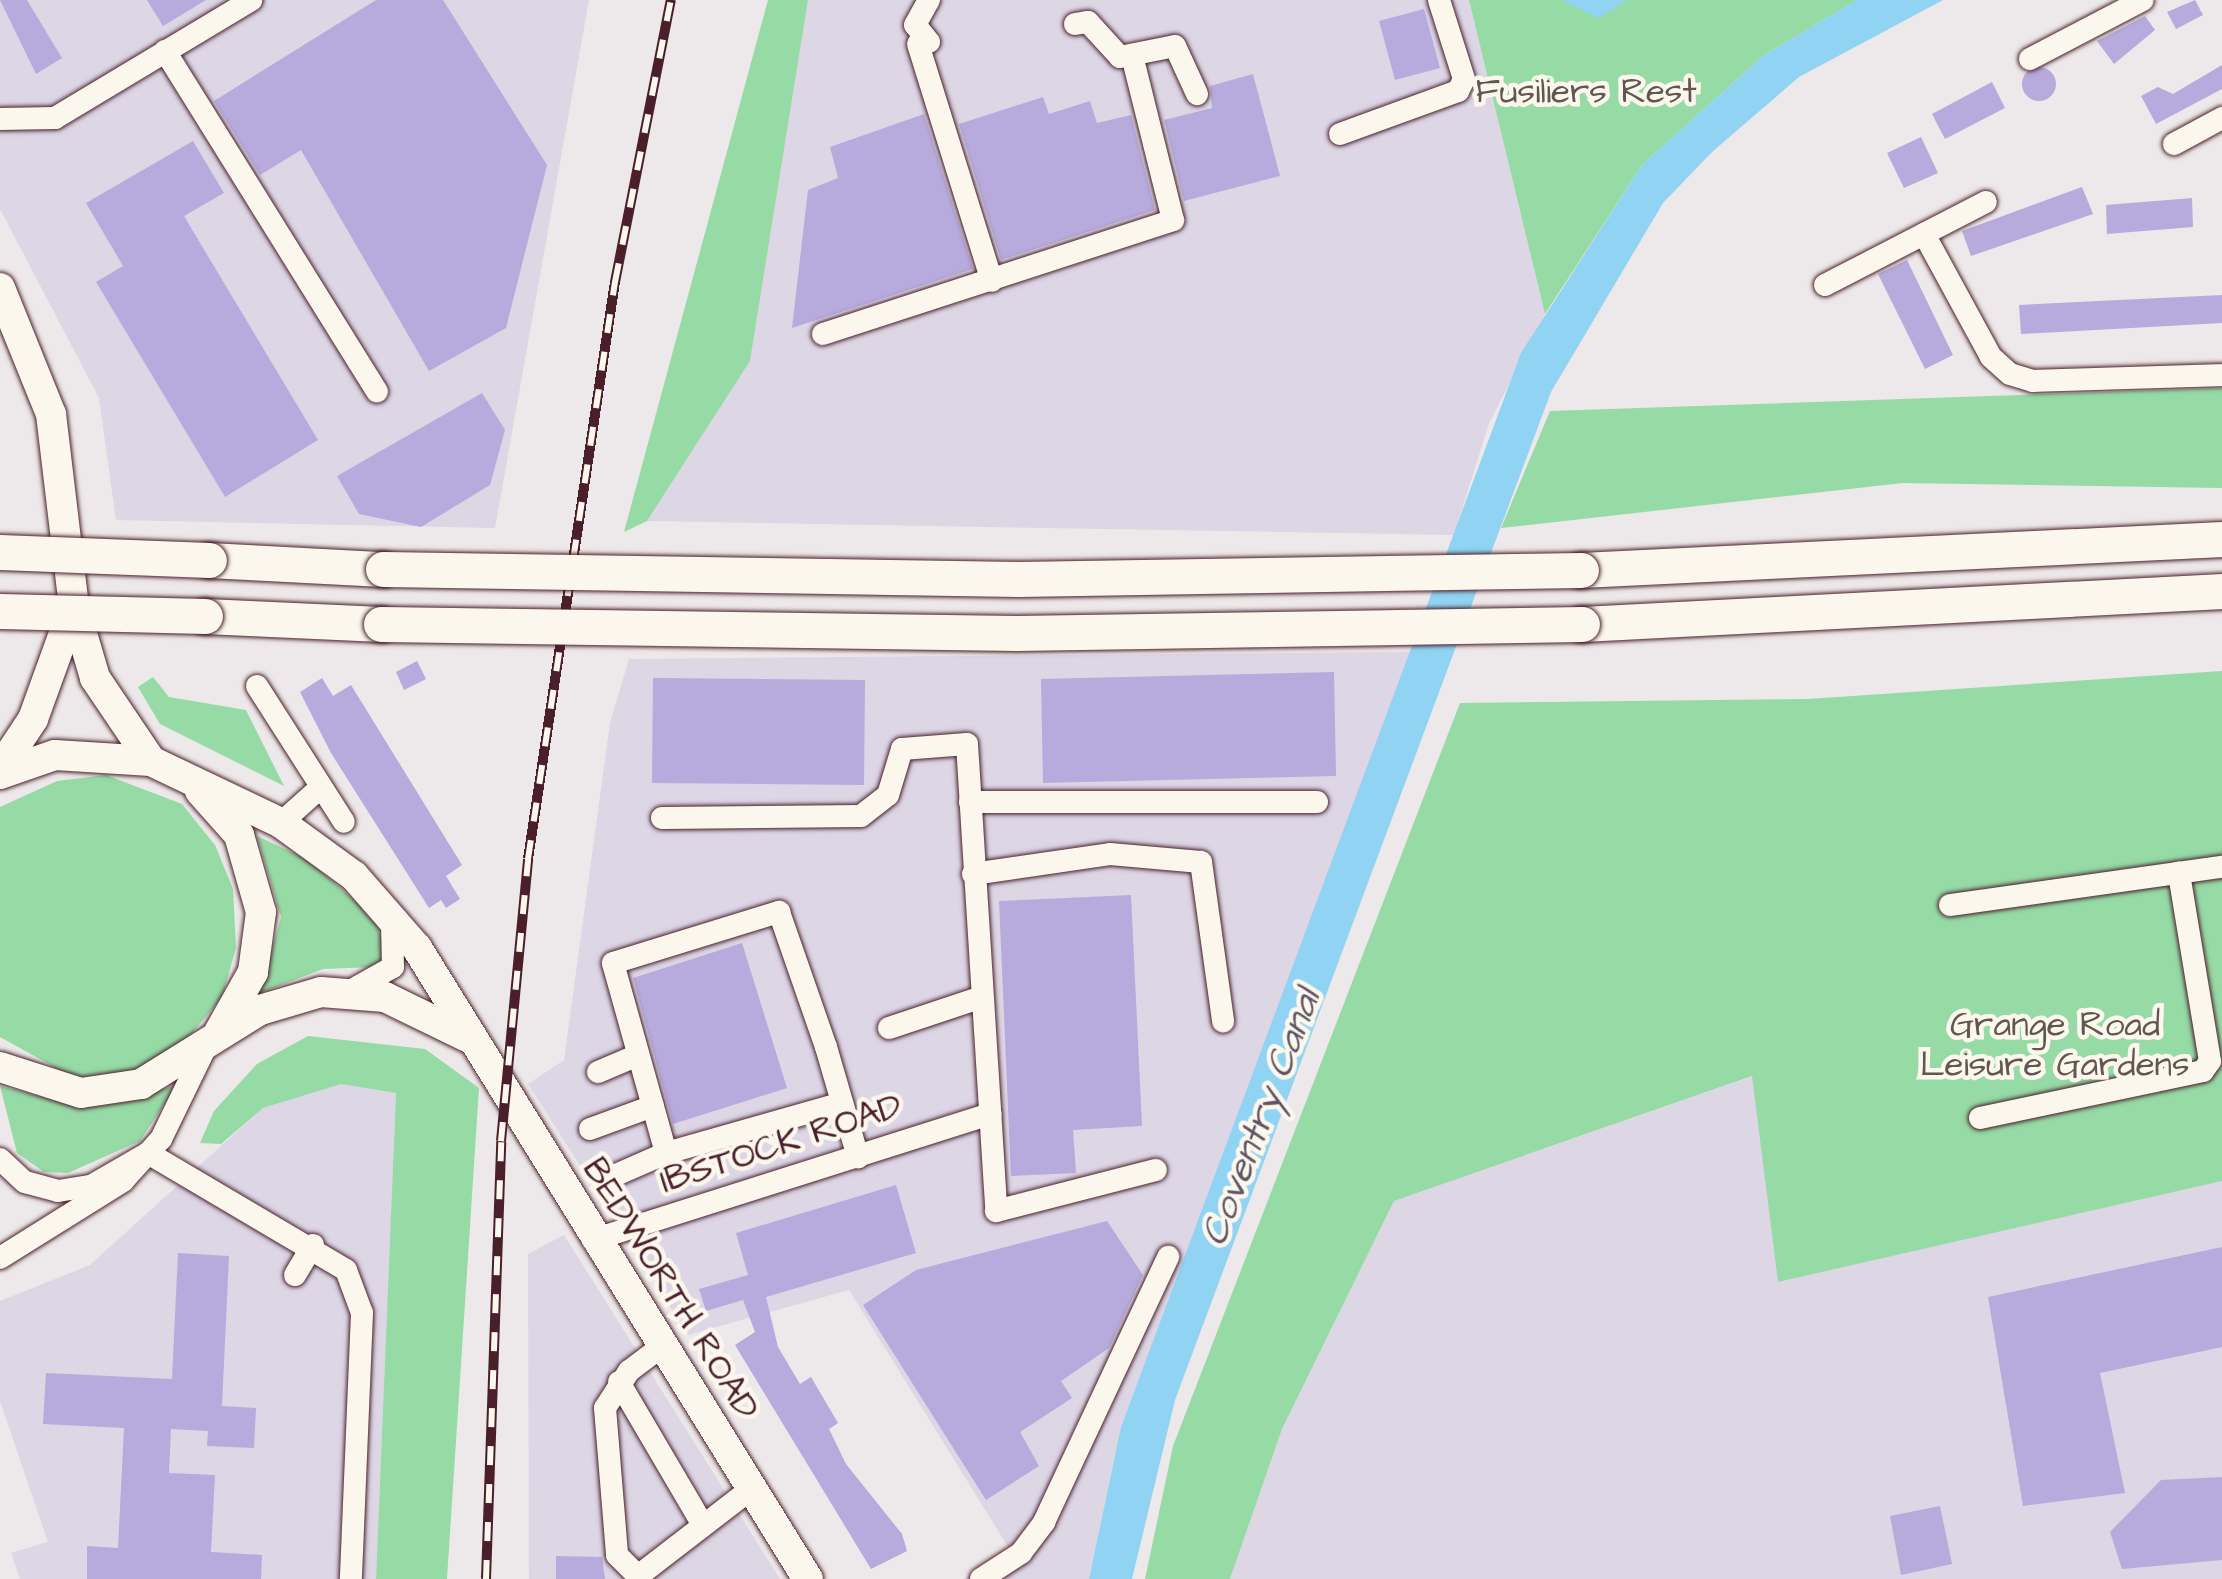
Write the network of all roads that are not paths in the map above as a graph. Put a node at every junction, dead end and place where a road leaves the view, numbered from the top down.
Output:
1 (251, 0) edge
2 (929, 0) edge
3 (1070, 0) edge
4 (1439, 0) edge
5 (2143, 0) edge
6 (166, 51) junction
7 (1132, 55) junction
8 (2030, 60) dead end
9 (1196, 94) dead end
10 (2222, 118) edge
11 (0, 119) edge
12 (1340, 134) dead end
13 (2174, 144) dead end
14 (1986, 202) dead end
15 (1924, 234) junction
16 (992, 281) junction
17 (1826, 285) dead end
18 (0, 288) edge
19 (824, 334) dead end
20 (2222, 375) edge
21 (378, 391) dead end
22 (2222, 539) edge
23 (0, 552) edge
24 (2222, 591) edge
25 (74, 606) junction
26 (0, 610) edge
27 (257, 686) dead end
28 (151, 761) junction
29 (0, 772) edge
30 (189, 779) junction
31 (321, 787) junction
32 (970, 802) junction
33 (1318, 802) dead end
34 (662, 818) dead end
35 (344, 822) dead end
36 (281, 823) junction
37 (2222, 867) edge
38 (2179, 873) junction
39 (972, 874) junction
40 (380, 902) junction
41 (1950, 905) dead end
42 (348, 992) junction
43 (979, 998) junction
44 (1222, 1021) dead end
45 (888, 1028) dead end
46 (213, 1039) junction
47 (470, 1039) junction
48 (638, 1055) junction
49 (0, 1067) edge
50 (598, 1072) dead end
51 (842, 1102) junction
52 (652, 1106) junction
53 (990, 1114) junction
54 (1980, 1118) dead end
55 (590, 1130) dead end
56 (148, 1153) junction
57 (666, 1153) junction
58 (858, 1157) junction
59 (0, 1159) edge
60 (1156, 1170) dead end
61 (609, 1178) dead end
62 (593, 1240) junction
63 (313, 1245) junction
64 (1168, 1257) dead end
65 (0, 1258) edge
66 (294, 1275) dead end
67 (661, 1347) junction
68 (619, 1382) junction
69 (752, 1489) junction
70 (703, 1524) junction
71 (351, 1579) edge
72 (808, 1579) edge
73 (981, 1579) edge

1 - 6 street
2 - 16 street
3 - 7 street
4 - 12 street
5 - 8 street
6 - 11 street
6 - 21 street
7 - 9 street
7 - 16 street
10 - 13 street
14 - 15 street
15 - 17 street
15 - 20 street
16 - 19 street
18 - 25 main road
22 - 23 highway, bridge
24 - 26 highway, bridge
25 - 28 main road
25 - 29 main road
27 - 31 street
28 - 29 main road
28 - 30 main road, BEDWORTH ROAD
30 - 36 main road, BEDWORTH ROAD
30 - 46 main road
31 - 35 street
31 - 36 street
32 - 33 street
32 - 34 street
32 - 39 street
36 - 40 main road, BEDWORTH ROAD
37 - 38 street
38 - 41 street
38 - 54 street
39 - 43 street
39 - 44 street
40 - 42 street
40 - 47 main road, BEDWORTH ROAD
42 - 46 main road
42 - 47 main road
43 - 45 street
43 - 53 street
46 - 49 main road
46 - 56 street
47 - 62 main road, BEDWORTH ROAD
48 - 50 street
48 - 51 street
48 - 52 street
51 - 57 street
51 - 58 street
52 - 55 street
52 - 57 street
53 - 58 street, IBSTOCK ROAD
53 - 60 street
56 - 59 street
56 - 63 street
56 - 65 street
57 - 61 street
58 - 62 street, IBSTOCK ROAD
62 - 67 main road, BEDWORTH ROAD
63 - 66 street
63 - 71 street
64 - 73 street
67 - 68 street
67 - 69 main road, BEDWORTH ROAD
68 - 70 street
68 - 70 street
69 - 70 street
69 - 72 main road, BEDWORTH ROAD

